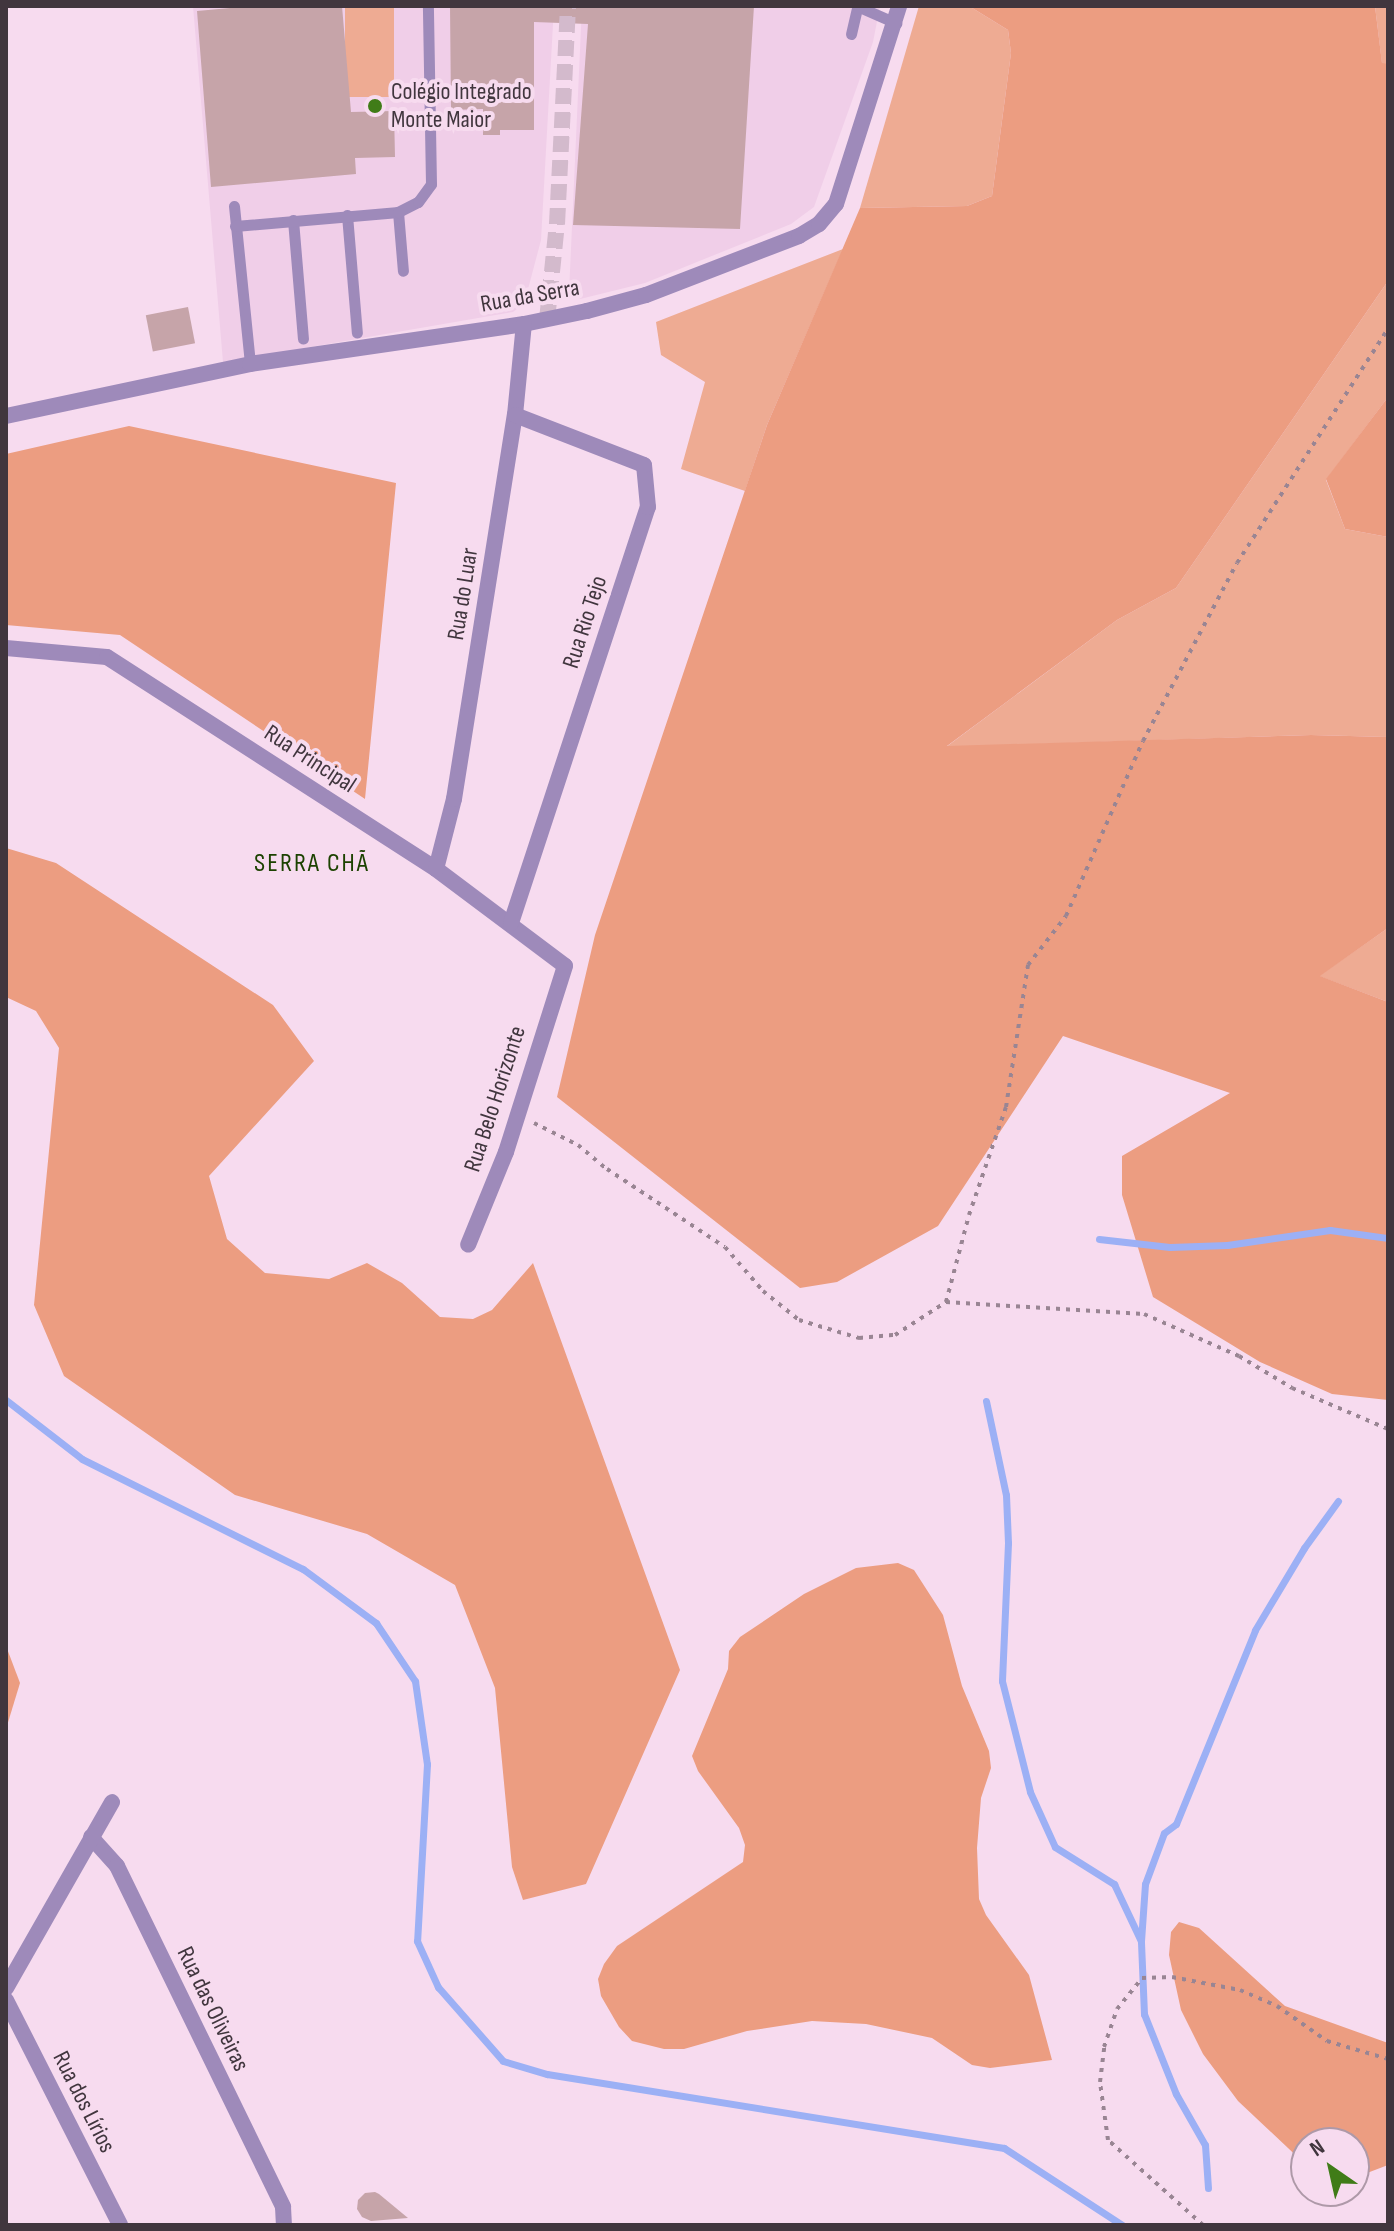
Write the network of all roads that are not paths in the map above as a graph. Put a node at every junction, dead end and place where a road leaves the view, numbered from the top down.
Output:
1 (428, 6) edge
2 (857, 7) edge
3 (898, 14) edge
4 (851, 34) dead end
5 (234, 206) dead end
6 (398, 212) junction
7 (347, 215) junction
8 (293, 220) junction
9 (235, 226) junction
10 (403, 271) dead end
11 (524, 324) junction
12 (357, 333) dead end
13 (303, 339) dead end
14 (250, 364) junction
15 (515, 415) junction
16 (6, 416) edge
17 (6, 648) edge
18 (436, 869) junction
19 (511, 923) junction
20 (565, 966) joint
21 (468, 1245) dead end
22 (112, 1802) dead end
23 (91, 1837) junction
24 (6, 1988) edge
25 (6, 2000) edge
26 (120, 2225) edge
27 (284, 2225) edge

1 - 6 lane
2 - 3 lane
2 - 4 lane
3 - 11 street, Rua da Serra
5 - 9 lane
6 - 7 lane
6 - 10 lane
7 - 8 lane
7 - 12 lane
8 - 9 lane
8 - 13 lane
9 - 14 lane
11 - 14 street, Rua da Serra
11 - 15 street, Rua do Luar
14 - 16 street, Rua da Serra
15 - 18 street, Rua do Luar
15 - 19 street, Rua Rio Tejo
17 - 18 street, Rua Principal
18 - 19 street, Rua Principal
19 - 20 street, Rua Principal
20 - 21 street, Rua Belo Horizonte
22 - 23 street
23 - 24 street
23 - 27 street, Rua das Oliveiras
25 - 26 street, Rua dos Lírios

